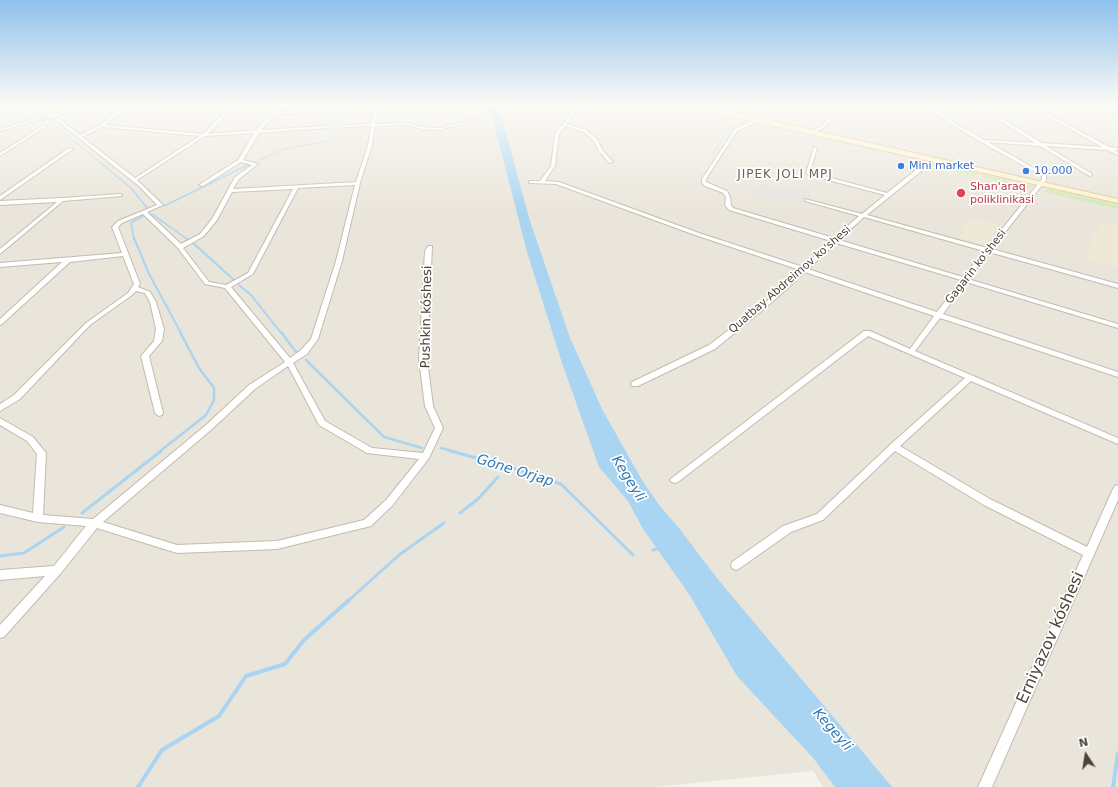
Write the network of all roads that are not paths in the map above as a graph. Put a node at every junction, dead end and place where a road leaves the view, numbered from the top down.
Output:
1 (21, 141) edge
2 (84, 141) edge
3 (195, 141) edge
4 (251, 141) edge
5 (371, 141) edge
6 (556, 141) edge
7 (596, 141) edge
8 (729, 141) edge
9 (852, 141) edge
10 (982, 141) joint
11 (1036, 141) edge
12 (1093, 141) edge
13 (1041, 144) junction
14 (815, 148) dead end
15 (1106, 148) junction
16 (71, 149) dead end
17 (1118, 149) edge
18 (0, 154) edge
19 (1118, 154) edge
20 (933, 159) junction
21 (240, 161) junction
22 (611, 162) dead end
23 (1090, 175) dead end
24 (134, 180) junction
25 (531, 182) dead end
26 (541, 182) junction
27 (358, 184) junction
28 (1041, 184) junction
29 (201, 185) dead end
30 (296, 187) junction
31 (230, 190) junction
32 (120, 195) dead end
33 (889, 195) junction
34 (0, 198) edge
35 (62, 200) junction
36 (806, 200) dead end
37 (1118, 201) edge
38 (0, 203) edge
39 (144, 212) junction
40 (862, 216) junction
41 (836, 240) junction
42 (430, 246) dead end
43 (180, 247) junction
44 (987, 251) junction
45 (0, 252) edge
46 (126, 254) junction
47 (68, 260) junction
48 (0, 265) edge
49 (803, 269) junction
50 (965, 279) junction
51 (1118, 286) edge
52 (227, 287) junction
53 (134, 288) junction
54 (939, 315) junction
55 (0, 323) edge
56 (1118, 326) edge
57 (911, 352) junction
58 (290, 363) junction
59 (1118, 375) edge
60 (970, 378) junction
61 (635, 384) dead end
62 (0, 408) edge
63 (159, 413) dead end
64 (0, 421) edge
65 (1118, 441) edge
66 (894, 446) junction
67 (426, 456) junction
68 (675, 480) dead end
69 (1118, 489) edge
70 (0, 508) edge
71 (38, 518) junction
72 (95, 523) junction
73 (1088, 554) junction
74 (736, 565) dead end
75 (57, 570) junction
76 (0, 576) edge
77 (0, 633) edge
78 (985, 787) edge

1 - 18 street
2 - 24 street
3 - 24 street
4 - 21 street
5 - 27 street
6 - 26 street
7 - 22 street
8 - 41 street
9 - 20 main road
10 - 13 street
10 - 28 street
11 - 13 street
12 - 15 street
13 - 15 street
13 - 23 street
14 - 33 street
15 - 17 street
15 - 19 street
16 - 34 street
20 - 28 main road
20 - 33 street, Quatbay Abdreimov ko'shesi
21 - 29 street
21 - 31 street
24 - 39 street
25 - 26 street
26 - 49 street
27 - 30 street
27 - 58 street
28 - 37 main road
28 - 44 street, Gagarin ko'shesi
30 - 31 street
30 - 52 street
31 - 43 street
32 - 35 street
33 - 40 street, Quatbay Abdreimov ko'shesi
35 - 38 street
35 - 45 street
36 - 40 street
39 - 43 street
39 - 46 street
40 - 41 street, Quatbay Abdreimov ko'shesi
40 - 44 street
41 - 49 street, Quatbay Abdreimov ko'shesi
41 - 50 street
42 - 67 street, Pushkin kóshesi
43 - 52 street
44 - 50 street, Gagarin ko'shesi
44 - 51 street
46 - 47 street
46 - 53 street
47 - 48 street
47 - 55 street
49 - 54 street
49 - 61 street, Quatbay Abdreimov ko'shesi
50 - 54 street, Gagarin ko'shesi
50 - 56 street
52 - 58 street
53 - 62 street
53 - 63 street
54 - 57 street, Gagarin ko'shesi
54 - 59 street
57 - 60 street
57 - 68 street
58 - 67 street
58 - 72 street
60 - 65 street
60 - 66 street
64 - 71 street
66 - 73 street
66 - 74 street
67 - 72 street, Pushkin kóshesi
69 - 73 street, Erniyazov kóshesi
70 - 71 street, Pushkin kóshesi
71 - 72 street, Pushkin kóshesi
72 - 75 street
73 - 78 street, Erniyazov kóshesi
75 - 76 street
75 - 77 street

